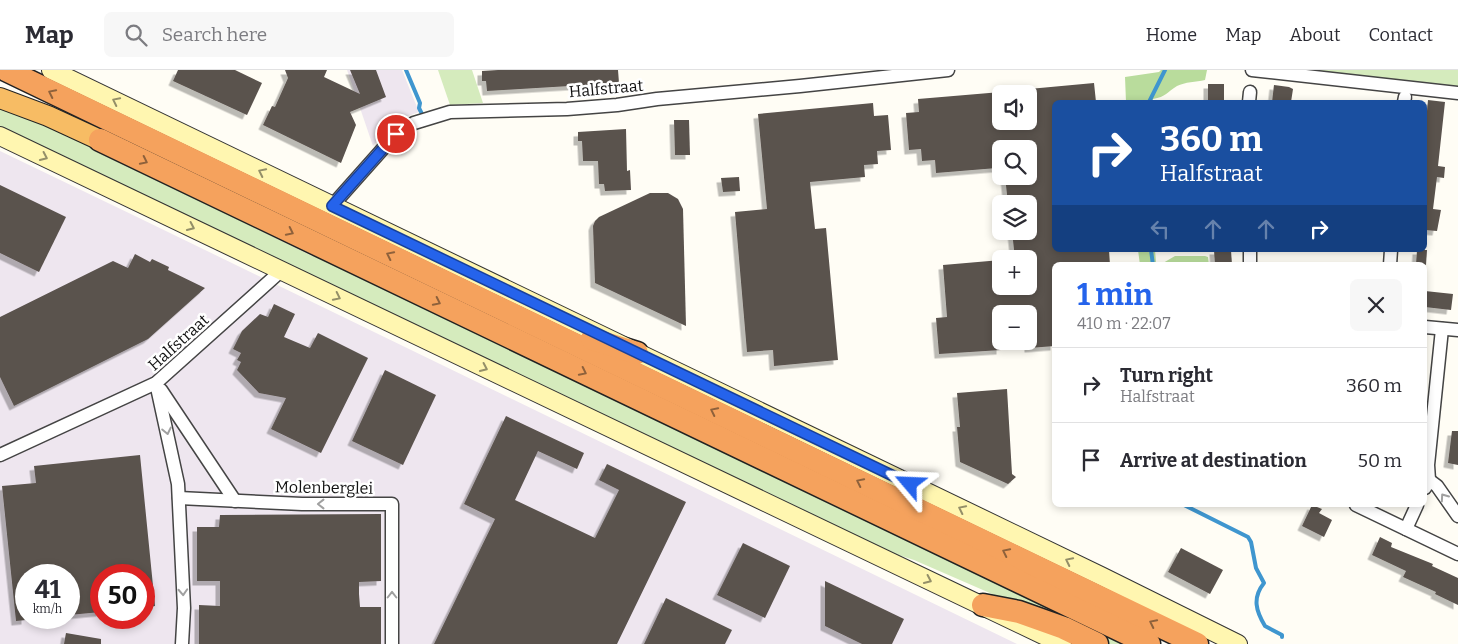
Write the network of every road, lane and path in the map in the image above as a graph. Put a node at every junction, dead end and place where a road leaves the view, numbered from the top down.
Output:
1 (6, 70) edge
2 (51, 70) edge
3 (948, 70) edge
4 (1252, 70) edge
5 (1458, 93) edge
6 (0, 98) edge
7 (0, 136) edge
8 (100, 140) joint
9 (332, 206) junction
10 (282, 270) junction
11 (528, 322) junction
12 (1427, 327) edge
13 (1442, 329) junction
14 (1458, 330) edge
15 (637, 353) junction
16 (156, 384) junction
17 (0, 455) edge
18 (1427, 484) edge
19 (179, 498) junction
20 (236, 501) junction
21 (1360, 507) edge
22 (1416, 507) edge
23 (1458, 516) edge
24 (1406, 529) junction
25 (1458, 554) edge
26 (983, 605) junction
27 (182, 644) edge
28 (392, 644) edge
29 (1062, 644) edge
30 (1097, 644) edge
31 (1149, 644) edge
32 (1197, 644) edge
33 (1238, 644) edge

11 -> 1 highway
9 -> 2 main road
3 - 9 street, Halfstraat
4 - 5 street
6 - 8 highway
7 -> 10 main road
8 -> 31 highway
9 - 15 main road
10 - 16 street, Halfstraat
10 -> 26 main road
11 - 15 highway
32 -> 11 highway
12 - 13 street
13 - 14 street
13 - 18 street
33 -> 15 main road
16 - 17 street, Halfstraat
16 -> 19 street
16 - 20 street
23 -> 18 street
19 - 20 street, Molenberglei
19 -> 27 street
28 -> 20 street, Molenberglei
21 - 24 street
22 - 24 street
24 - 25 street
26 - 29 main road
26 - 30 highway

